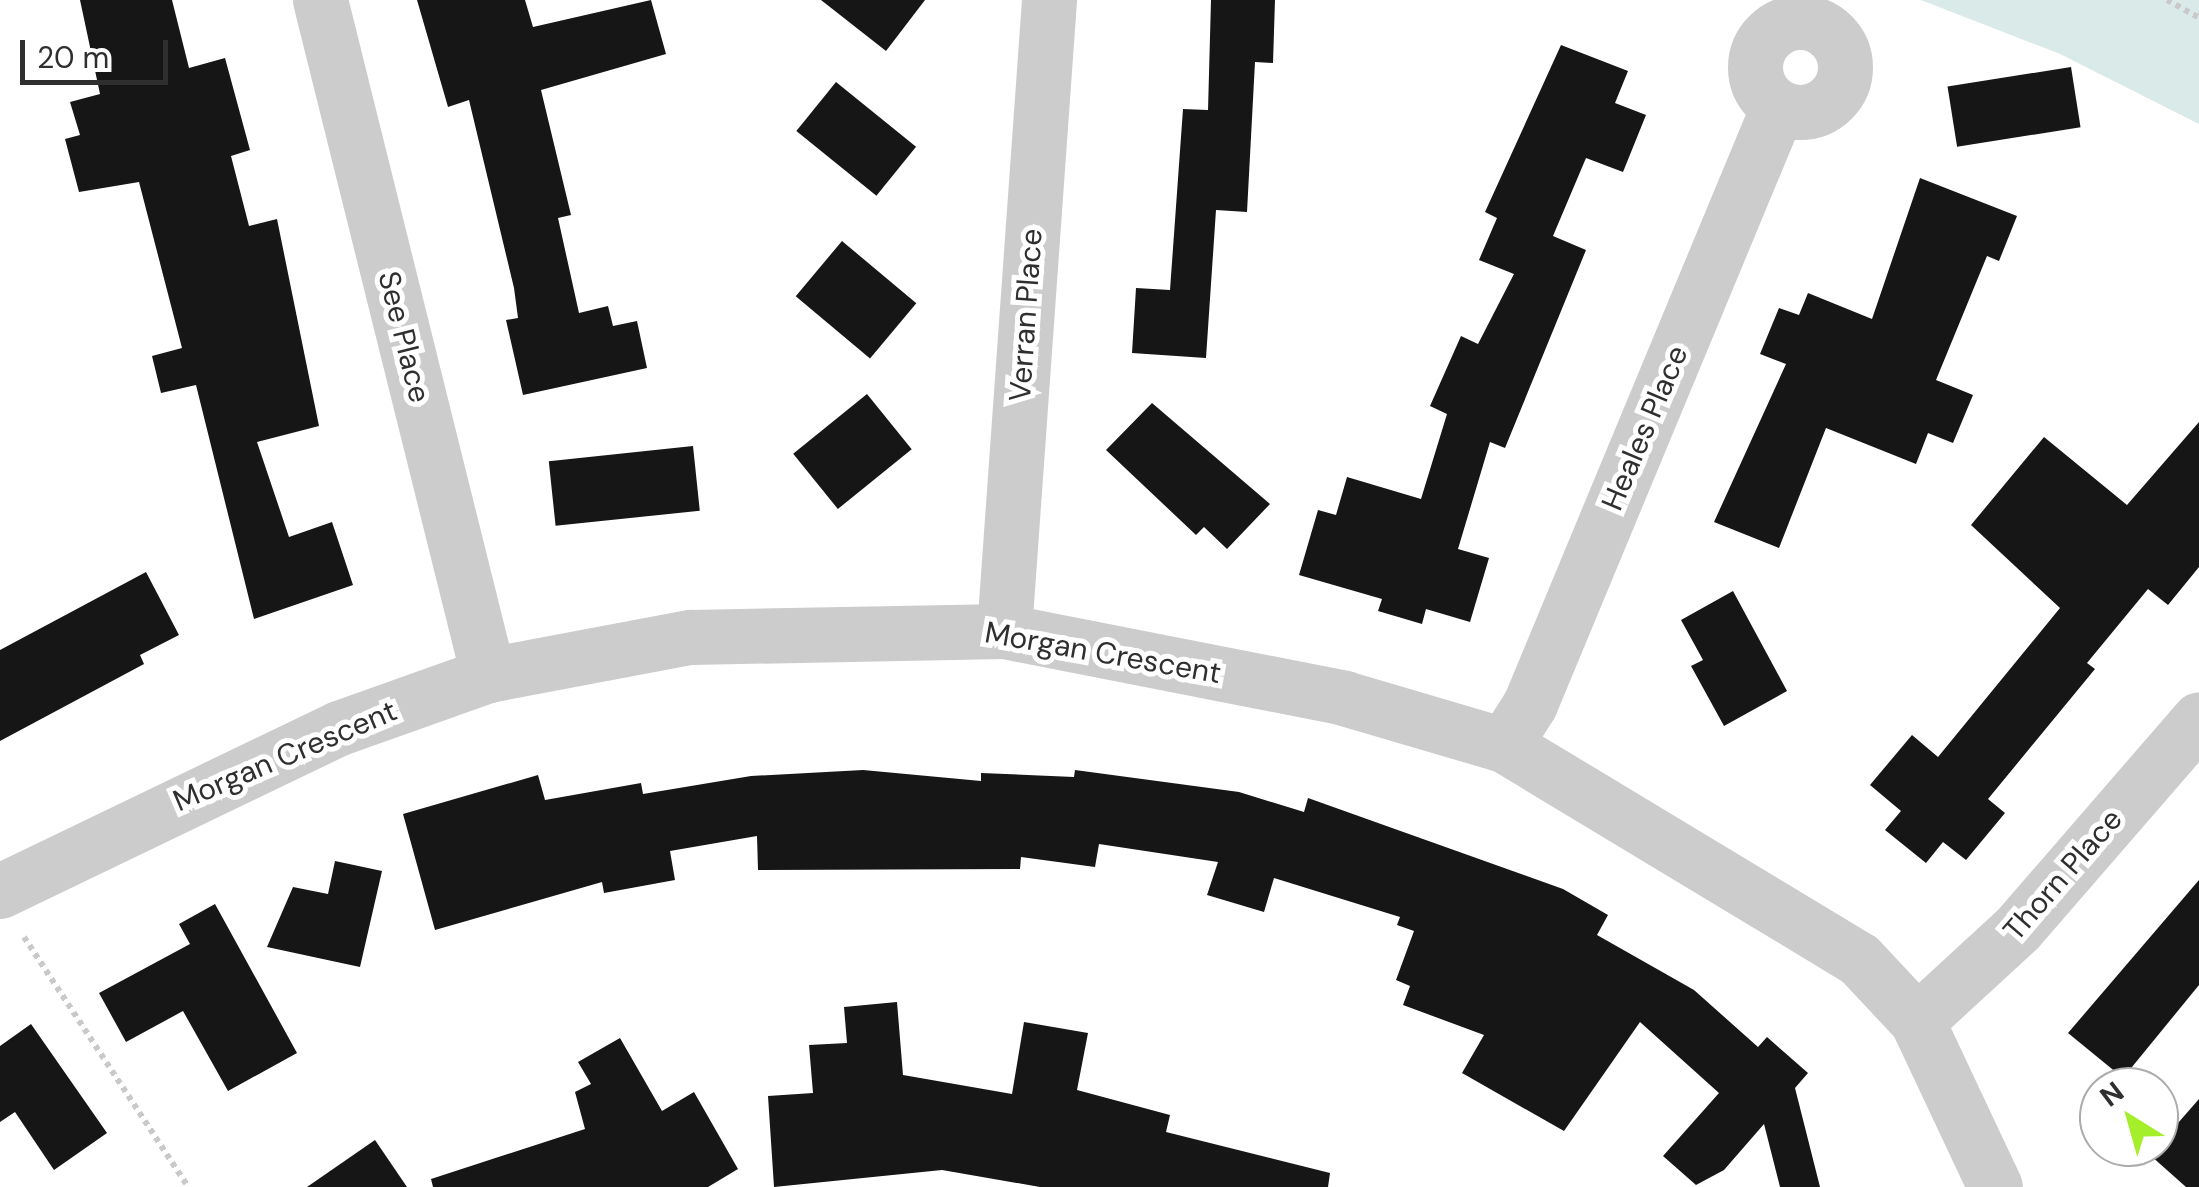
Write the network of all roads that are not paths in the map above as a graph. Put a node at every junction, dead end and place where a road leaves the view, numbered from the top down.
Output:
1 (320, 0) edge
2 (1049, 0) edge
3 (1822, 12) edge
4 (1004, 631) junction
5 (488, 675) junction
6 (2199, 719) edge
7 (1504, 745) junction
8 (10, 912) edge
9 (1917, 1021) junction
10 (1995, 1187) edge

1 - 5 street, See Place
2 - 4 street, Verran Place
3 - 7 street, Heales Place
4 - 5 street, Morgan Crescent
4 - 7 street, Morgan Crescent
5 - 8 street, Morgan Crescent
6 - 9 street, Thorn Place
7 - 9 street, Morgan Crescent
9 - 10 street, Morgan Crescent

